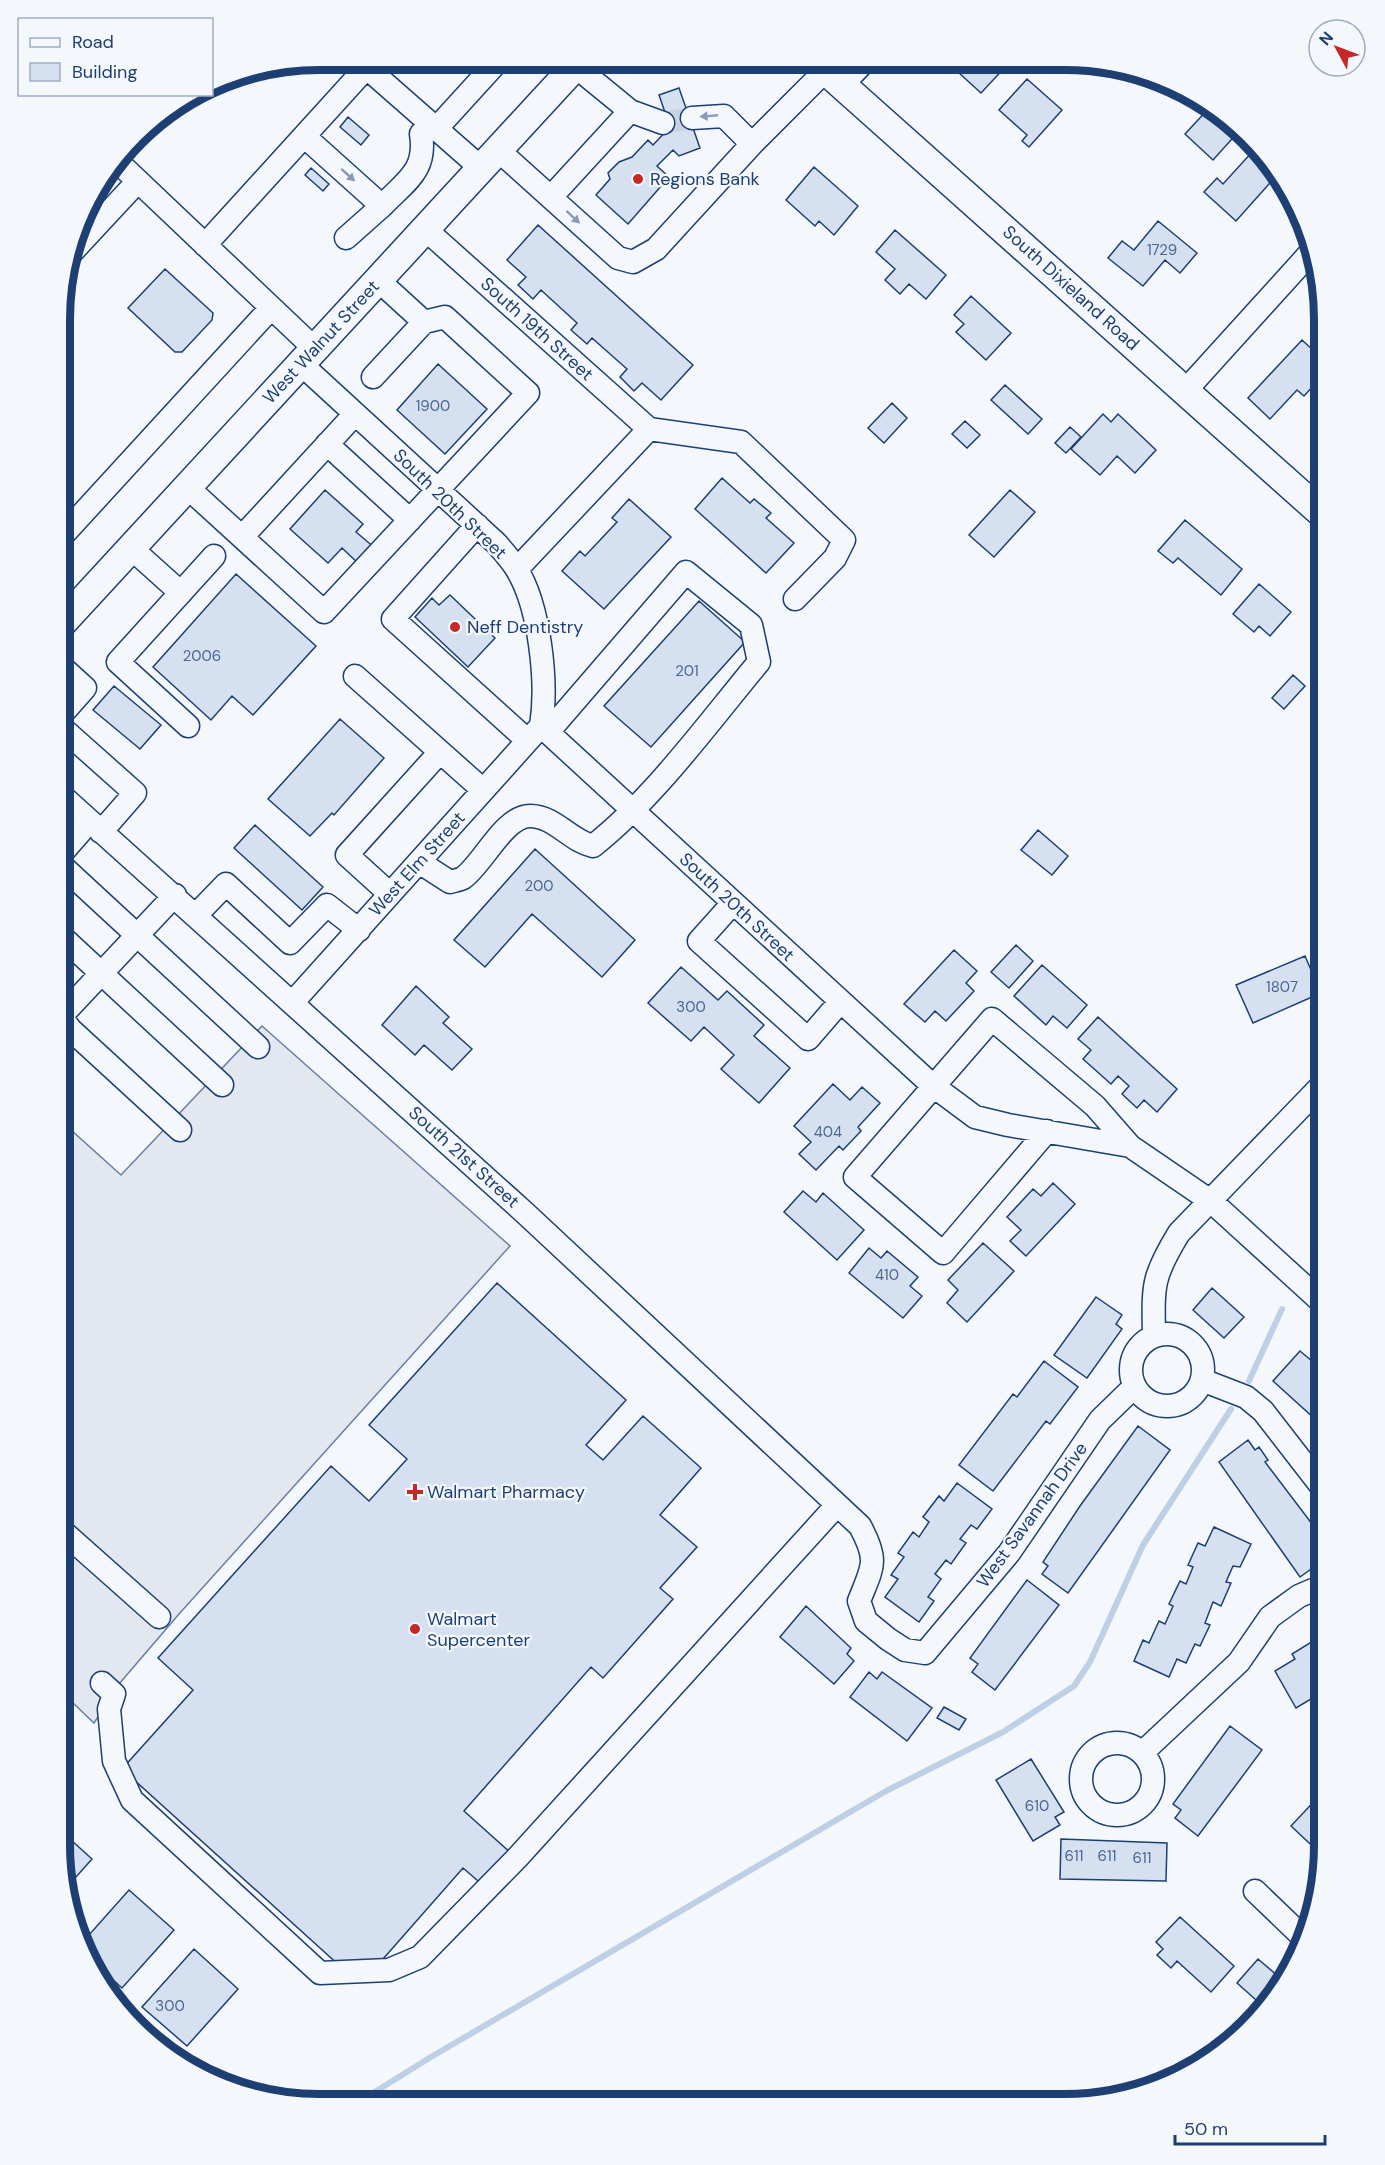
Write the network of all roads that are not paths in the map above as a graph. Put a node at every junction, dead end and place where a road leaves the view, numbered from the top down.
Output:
1 (357, 70) edge
2 (369, 70) edge
3 (480, 70) edge
4 (572, 70) edge
5 (585, 70) edge
6 (827, 73) edge
7 (630, 111) junction
8 (692, 118) tunnel mouth
9 (663, 123) tunnel mouth
10 (433, 126) junction
11 (304, 136) junction
12 (752, 144) junction
13 (489, 159) junction
14 (123, 167) edge
15 (138, 181) junction
16 (551, 197) junction
17 (382, 206) junction
18 (425, 229) junction
19 (346, 238) dead end
20 (84, 239) edge
21 (205, 245) junction
22 (1306, 257) edge
23 (378, 280) junction
24 (271, 308) junction
25 (424, 322) junction
26 (308, 356) junction
27 (373, 377) dead end
28 (1186, 390) junction
29 (355, 414) junction
30 (649, 429) junction
31 (327, 444) junction
32 (187, 488) junction
33 (437, 490) junction
34 (1314, 506) edge
35 (410, 520) junction
36 (477, 525) junction
37 (70, 527) edge
38 (242, 537) junction
39 (131, 548) junction
40 (214, 556) dead end
41 (517, 569) junction
42 (181, 593) junction
43 (795, 599) dead end
44 (70, 614) edge
45 (70, 674) edge
46 (355, 676) dead end
47 (70, 705) edge
48 (188, 726) dead end
49 (539, 733) junction
50 (70, 735) edge
51 (440, 752) junction
52 (483, 790) junction
53 (70, 803) edge
54 (632, 810) junction
55 (95, 827) junction
56 (70, 847) edge
57 (419, 862) junction
58 (70, 873) edge
59 (390, 894) junction
60 (175, 895) junction
61 (733, 903) junction
62 (196, 915) junction
63 (358, 930) junction
64 (137, 935) junction
65 (70, 944) edge
66 (102, 973) junction
67 (293, 1002) junction
68 (840, 1002) junction
69 (70, 1007) edge
70 (70, 1030) edge
71 (258, 1047) dead end
72 (222, 1085) dead end
73 (932, 1085) junction
74 (1314, 1094) edge
75 (180, 1130) dead end
76 (1047, 1131) junction
77 (1130, 1146) junction
78 (1212, 1202) junction
79 (1314, 1295) edge
80 (1154, 1336) junction
81 (1202, 1380) junction
82 (1134, 1387) junction
83 (1314, 1478) edge
84 (837, 1505) junction
85 (860, 1526) joint
86 (70, 1538) edge
87 (1314, 1589) edge
88 (159, 1617) dead end
89 (102, 1683) dead end
90 (1142, 1753) dead end
91 (1255, 1891) dead end
92 (1299, 1933) edge

1 - 11 street
2 - 10 street
3 - 10 street
4 - 13 main road, West Walnut Street
5 - 7 street
6 - 12 street
6 - 28 main road, South Dixieland Road
7 - 9 street
7 - 16 street
12 -> 8 street
10 - 13 street
10 - 17 street
11 -> 17 street
11 - 21 street
16 -> 12 street
13 - 16 street
13 - 18 main road, West Walnut Street
14 - 15 street, South 20th Street
15 - 20 street
15 - 21 street, South 20th Street
17 - 19 street
18 - 23 main road, West Walnut Street
18 - 30 street, South 19th Street
21 - 24 street, South 20th Street
22 - 28 street
23 - 25 street
23 - 26 main road, West Walnut Street
24 - 26 street, South 20th Street
24 - 37 street
25 - 27 street
25 - 33 street
26 - 29 street, South 20th Street
26 - 32 main road, West Walnut Street
28 - 34 main road, South Dixieland Road
29 - 31 street
29 - 33 street, South 20th Street
30 - 41 street
30 - 43 street
31 - 35 street
31 - 38 street
32 - 38 street
32 - 39 main road, West Walnut Street
33 - 35 street
33 - 36 street, South 20th Street
35 - 38 street
36 - 41 street, South 20th Street
36 - 49 street
39 - 42 street
39 - 44 main road, West Walnut Street
40 - 42 street
41 - 49 street, South 20th Street
42 - 48 street
45 - 47 street
46 - 51 street
49 - 52 street, West Elm Street
49 - 54 street, South 20th Street
49 - 54 street, West Elm Street
50 - 55 street
51 - 52 street
51 - 59 street
52 - 57 street, West Elm Street
53 - 55 street, South 21st Street
54 - 57 street
54 - 61 street, South 20th Street
55 - 56 street
55 - 60 street, South 21st Street
57 - 59 street, West Elm Street
58 - 64 street
59 - 63 street, West Elm Street
60 - 62 street, South 21st Street
60 - 64 street
61 - 68 street, South 20th Street
61 - 68 street
62 - 63 street
62 - 67 street, South 21st Street
63 - 67 street, West Elm Street
64 - 66 street
64 - 71 street
65 - 66 street
66 - 69 street
66 - 72 street
67 - 84 street, South 21st Street
68 - 73 street, South 20th Street
70 - 75 street
73 - 76 street, South 20th Street
73 - 76 street
73 - 77 street
74 - 78 street
76 - 77 street, South 20th Street
77 - 78 street, South 20th Street
78 - 79 street, South 20th Street
78 - 80 street
80 - 81 street
80 - 82 street
81 - 82 street
81 - 83 street
82 - 85 street, West Savannah Drive
84 - 85 street, South 21st Street
84 - 89 street
86 - 88 street
87 - 90 street
91 - 92 street

